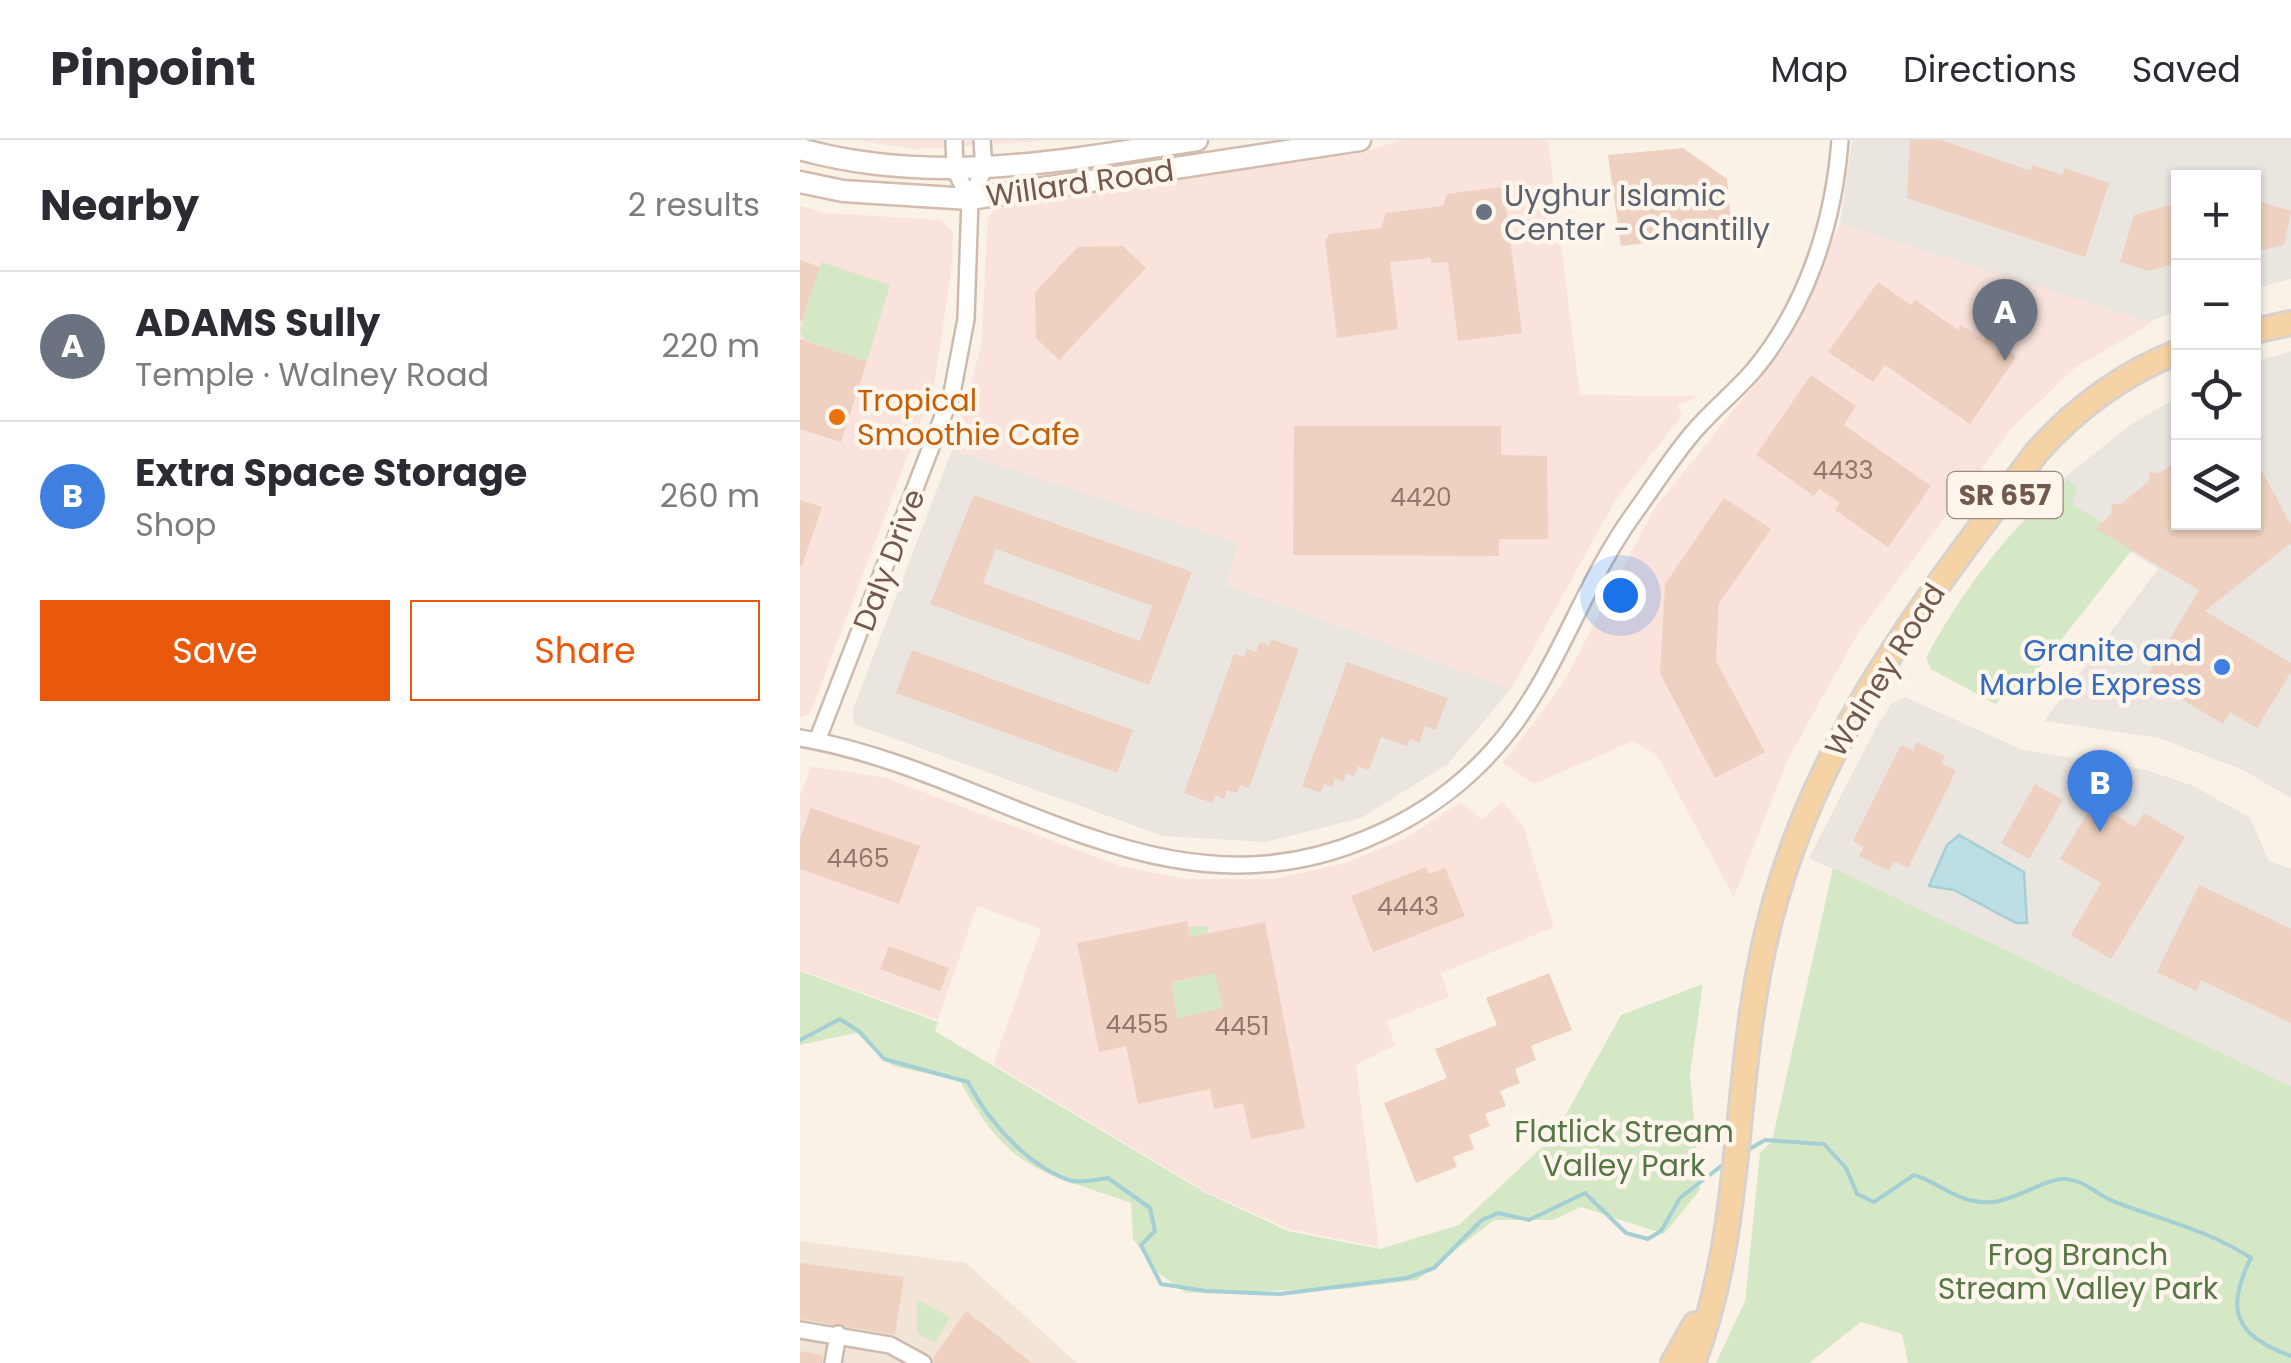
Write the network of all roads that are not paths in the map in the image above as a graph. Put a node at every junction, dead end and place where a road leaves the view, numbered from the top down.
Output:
1 (954, 140) edge
2 (982, 140) edge
3 (1197, 140) edge
4 (1360, 140) edge
5 (1840, 140) edge
6 (800, 148) edge
7 (984, 169) junction
8 (955, 170) junction
9 (800, 182) edge
10 (970, 199) junction
11 (2291, 323) edge
12 (2261, 329) edge
13 (2171, 355) edge
14 (808, 739) edge
15 (1719, 1260) junction
16 (800, 1330) edge
17 (838, 1334) junction
18 (833, 1363) edge
19 (922, 1363) edge
20 (1673, 1363) edge
21 (1693, 1363) edge

1 - 8 street
2 - 7 street
3 - 7 main road, Willard Road
4 - 10 main road, Willard Road
5 - 14 street
6 - 8 main road, Willard Road
7 - 8 main road, Willard Road
7 - 10 street, Daly Drive
8 - 10 street, Daly Drive
9 - 10 main road, Willard Road
10 - 14 street, Daly Drive
11 - 12 main road
13 - 15 main road, Walney Road / SR 657
15 - 20 main road, Walney Road / SR 657
15 - 21 main road, Walney Road / SR 657
16 - 17 street
17 - 18 street
17 - 19 street

